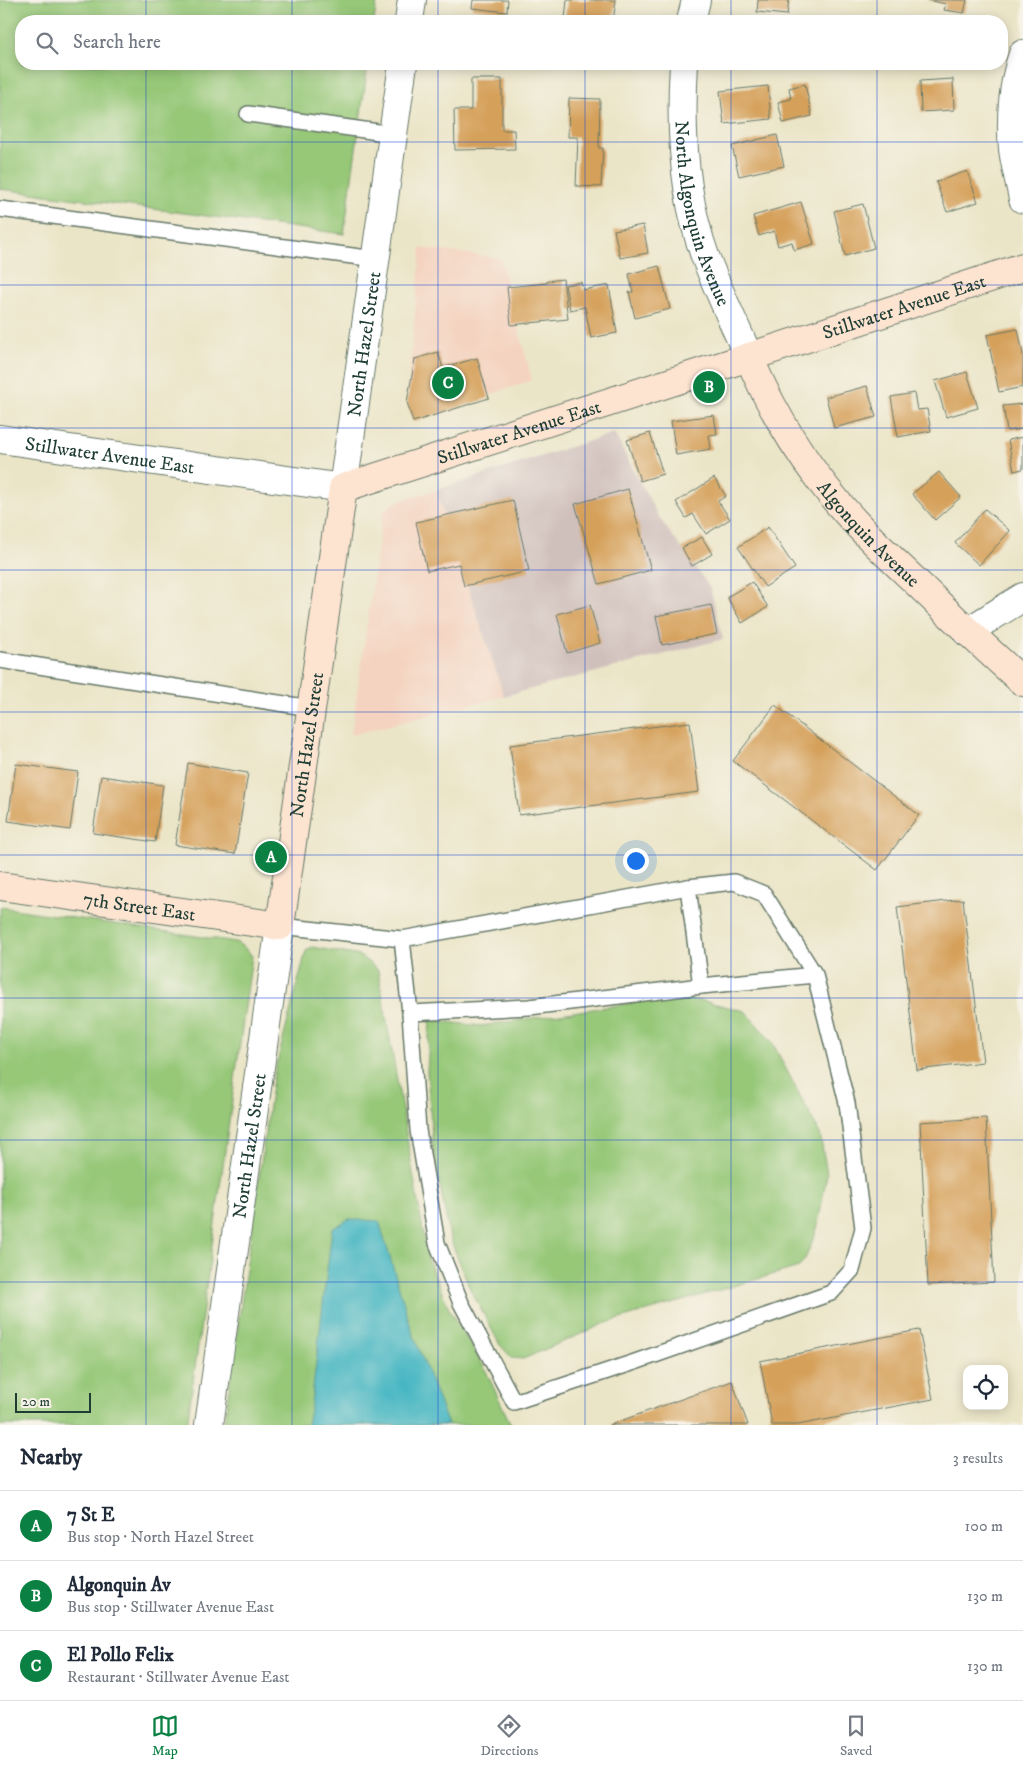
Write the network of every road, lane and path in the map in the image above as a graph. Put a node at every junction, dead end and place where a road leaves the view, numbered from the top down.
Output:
1 (412, 0) edge
2 (696, 0) edge
3 (410, 15) edge
4 (692, 15) edge
5 (1023, 54) edge
6 (402, 70) edge
7 (684, 70) edge
8 (248, 114) dead end
9 (393, 134) junction
10 (1023, 199) edge
11 (0, 209) edge
12 (375, 259) junction
13 (1023, 267) edge
14 (749, 357) junction
15 (0, 439) edge
16 (343, 488) junction
17 (1023, 597) edge
18 (967, 632) junction
19 (0, 660) edge
20 (1023, 682) edge
21 (311, 708) junction
22 (0, 886) edge
23 (688, 886) junction
24 (280, 926) junction
25 (402, 939) junction
26 (815, 975) junction
27 (701, 986) junction
28 (410, 1013) junction
29 (208, 1425) edge

1 - 3 street
2 - 4 street
5 - 10 street
6 - 9 street, North Hazel Street
7 - 14 street, North Algonquin Avenue
8 - 9 lane
9 - 12 street, North Hazel Street
11 - 12 lane
12 - 16 street, North Hazel Street
13 - 14 street, Stillwater Avenue East
14 - 16 street, Stillwater Avenue East
14 - 18 street, Algonquin Avenue
15 - 16 street, Stillwater Avenue East
16 - 21 street, North Hazel Street
17 - 18 street
18 - 20 street, Algonquin Avenue
19 - 21 lane
21 - 24 street, North Hazel Street
22 - 24 street, 7th Street East
23 - 25 lane
23 - 26 lane
23 - 27 lane
24 - 25 lane
24 - 29 street, North Hazel Street
25 - 28 lane
26 - 27 lane
26 - 28 lane
27 - 28 lane

